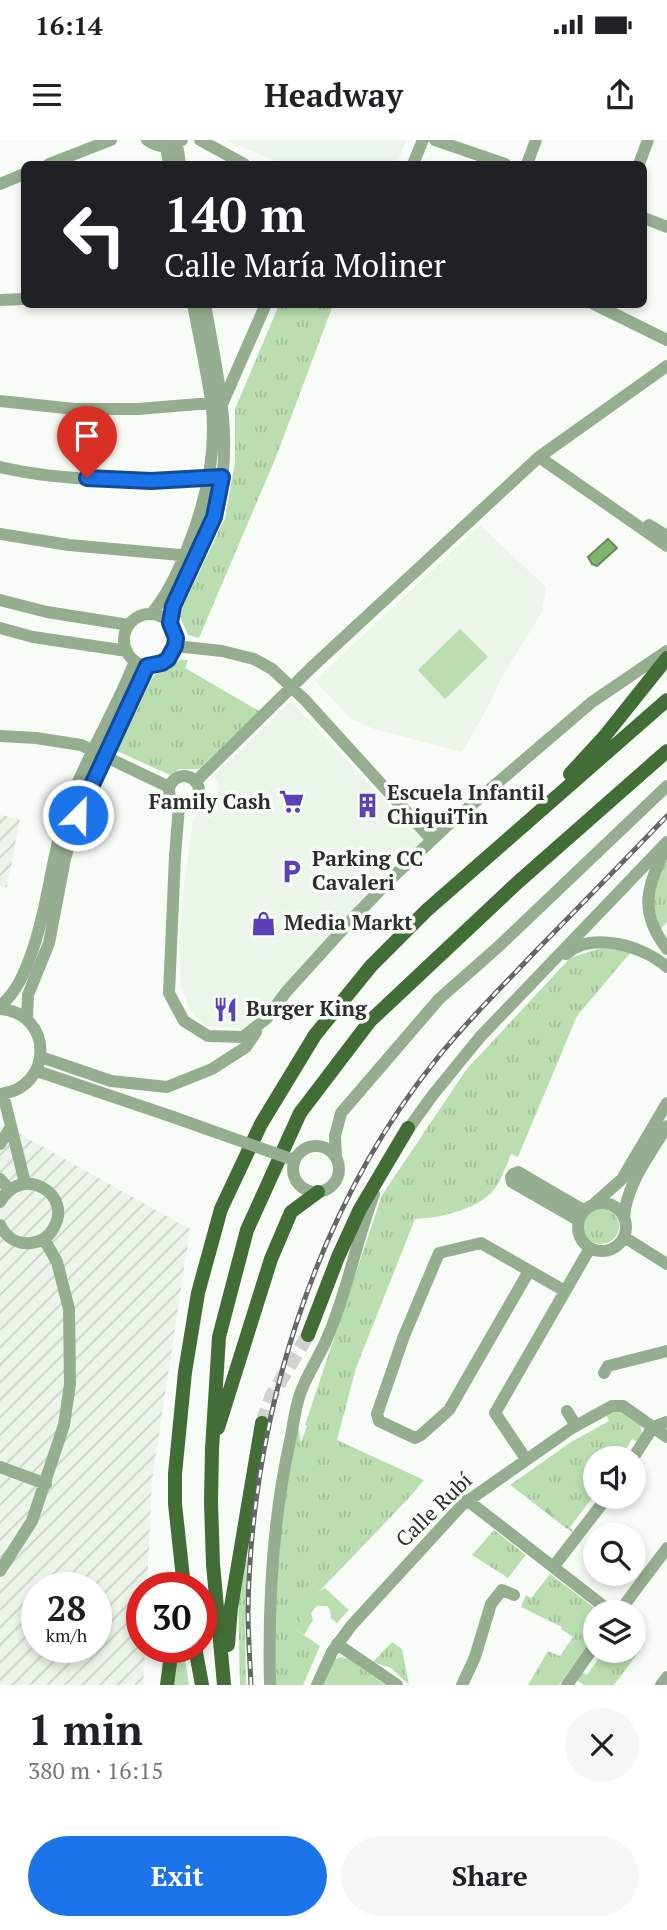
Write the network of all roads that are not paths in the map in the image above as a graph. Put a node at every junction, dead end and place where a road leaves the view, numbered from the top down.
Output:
1 (111, 140) edge
2 (146, 140) edge
3 (200, 140) edge
4 (423, 140) edge
5 (435, 140) edge
6 (536, 140) edge
7 (648, 140) edge
8 (175, 143) edge
9 (57, 161) edge
10 (170, 161) edge
11 (179, 161) edge
12 (238, 161) edge
13 (414, 161) edge
14 (496, 161) edge
15 (528, 161) edge
16 (640, 161) edge
17 (21, 175) edge
18 (0, 184) edge
19 (647, 219) edge
20 (667, 226) edge
21 (21, 299) edge
22 (0, 300) edge
23 (194, 308) edge
24 (205, 308) edge
25 (264, 308) edge
26 (602, 308) edge
27 (667, 340) edge
28 (667, 366) edge
29 (0, 401) edge
30 (217, 402) junction
31 (538, 457) junction
32 (0, 467) edge
33 (216, 478) junction
34 (593, 495) junction
35 (0, 534) edge
36 (667, 536) edge
37 (667, 546) edge
38 (191, 556) junction
39 (0, 600) edge
40 (150, 614) junction
41 (170, 623) junction
42 (129, 625) junction
43 (0, 628) edge
44 (175, 646) junction
45 (667, 651) edge
46 (136, 659) junction
47 (667, 659) edge
48 (293, 687) junction
49 (667, 699) edge
50 (0, 736) edge
51 (667, 751) edge
52 (99, 753) junction
53 (196, 781) junction
54 (667, 786) edge
55 (169, 787) junction
56 (179, 806) junction
57 (519, 829) junction
58 (432, 839) junction
59 (667, 843) edge
60 (667, 949) edge
61 (667, 968) edge
62 (0, 1007) edge
63 (267, 1018) junction
64 (27, 1019) junction
65 (488, 1030) junction
66 (41, 1057) junction
67 (37, 1071) junction
68 (1, 1094) edge
69 (667, 1103) edge
70 (667, 1126) edge
71 (11, 1127) junction
72 (408, 1128) junction
73 (0, 1144) edge
74 (336, 1157) junction
75 (294, 1160) junction
76 (0, 1179) edge
77 (25, 1184) junction
78 (10, 1189) junction
79 (318, 1192) junction
80 (0, 1202) edge
81 (585, 1211) junction
82 (624, 1217) junction
83 (0, 1226) edge
84 (624, 1237) junction
85 (44, 1239) junction
86 (590, 1248) junction
87 (667, 1264) edge
88 (529, 1271) junction
89 (565, 1291) junction
90 (309, 1335) tunnel mouth
91 (667, 1351) edge
92 (604, 1373) dead end
93 (567, 1411) dead end
94 (667, 1422) edge
95 (262, 1423) tunnel mouth
96 (576, 1426) junction
97 (653, 1427) junction
98 (667, 1437) edge
99 (641, 1446) edge
100 (212, 1449) junction
101 (526, 1459) junction
102 (0, 1467) edge
103 (46, 1484) junction
104 (467, 1500) junction
105 (175, 1504) junction
106 (598, 1509) edge
107 (667, 1548) edge
108 (554, 1566) junction
109 (0, 1571) edge
110 (173, 1572) edge
111 (182, 1572) edge
112 (514, 1595) dead end
113 (596, 1600) edge
114 (628, 1600) edge
115 (337, 1644) junction
116 (170, 1663) edge
117 (198, 1663) edge
118 (583, 1663) edge
119 (667, 1676) edge
120 (167, 1685) edge
121 (202, 1685) edge
122 (225, 1685) edge
123 (270, 1685) edge
124 (317, 1685) edge
125 (397, 1685) edge
126 (462, 1685) edge
127 (567, 1685) edge
128 (661, 1685) edge

1 - 9 street
2 - 8 street
3 - 12 street
4 - 13 street
5 - 14 street
6 - 15 street
7 - 16 street
8 - 10 street
8 - 11 street
17 - 18 street
19 - 20 street
21 - 22 street
23 - 30 street
24 - 30 street
25 - 30 street
26 - 27 street
28 - 31 street
29 - 30 street
30 - 33 street
31 - 34 street
31 - 48 street
32 - 33 street
33 - 38 street
34 - 36 street
34 - 37 street
35 - 38 street
38 - 40 street
38 - 41 street
39 - 42 street
40 - 41 street
40 - 42 street
41 - 44 street
42 - 46 street
43 - 46 street
44 - 46 street
44 - 48 street
45 - 58 street
46 - 52 street
47 - 57 main road
48 - 53 street
48 - 58 street
49 - 57 main road
50 - 52 street
51 - 100 main road
52 - 55 street
52 - 62 street
52 - 64 street
53 - 55 street
53 - 56 street
54 - 74 street
55 - 56 street
56 - 63 street
57 - 105 main road
58 - 63 street
59 - 60 street
59 - 65 street
61 - 65 street
62 - 64 street
63 - 66 street
64 - 66 street
65 - 72 street
66 - 67 street
67 - 68 street
67 - 75 street, bridge
68 - 71 street
69 - 81 street
70 - 82 street
71 - 73 street
71 - 77 street
72 - 90 main road
72 - 123 street
74 - 75 street
74 - 79 street
75 - 79 street
76 - 78 street
77 - 78 street
77 - 85 street
78 - 80 street
79 - 100 main road
81 - 81 street
81 - 82 street
81 - 86 street
82 - 84 street
83 - 85 street
84 - 86 street
84 - 87 street
85 - 103 street
86 - 89 street
88 - 88 street
88 - 89 street
89 - 101 street
91 - 92 street
93 - 96 street
94 - 97 street
95 - 122 main road
96 - 97 street, Calle Rubí
96 - 101 street, Calle Rubí
97 - 98 street
97 - 99 street
100 - 122 main road
101 - 104 street, Calle Rubí
102 - 103 street
103 - 109 street
104 - 108 street
104 - 115 street, Calle Rubí
105 - 110 main road
105 - 111 main road
106 - 108 street
107 - 114 street
108 - 113 street
112 - 126 street
115 - 124 street, Calle Rubí
115 - 125 street
116 - 120 main road
117 - 121 main road
118 - 127 street
119 - 128 street

